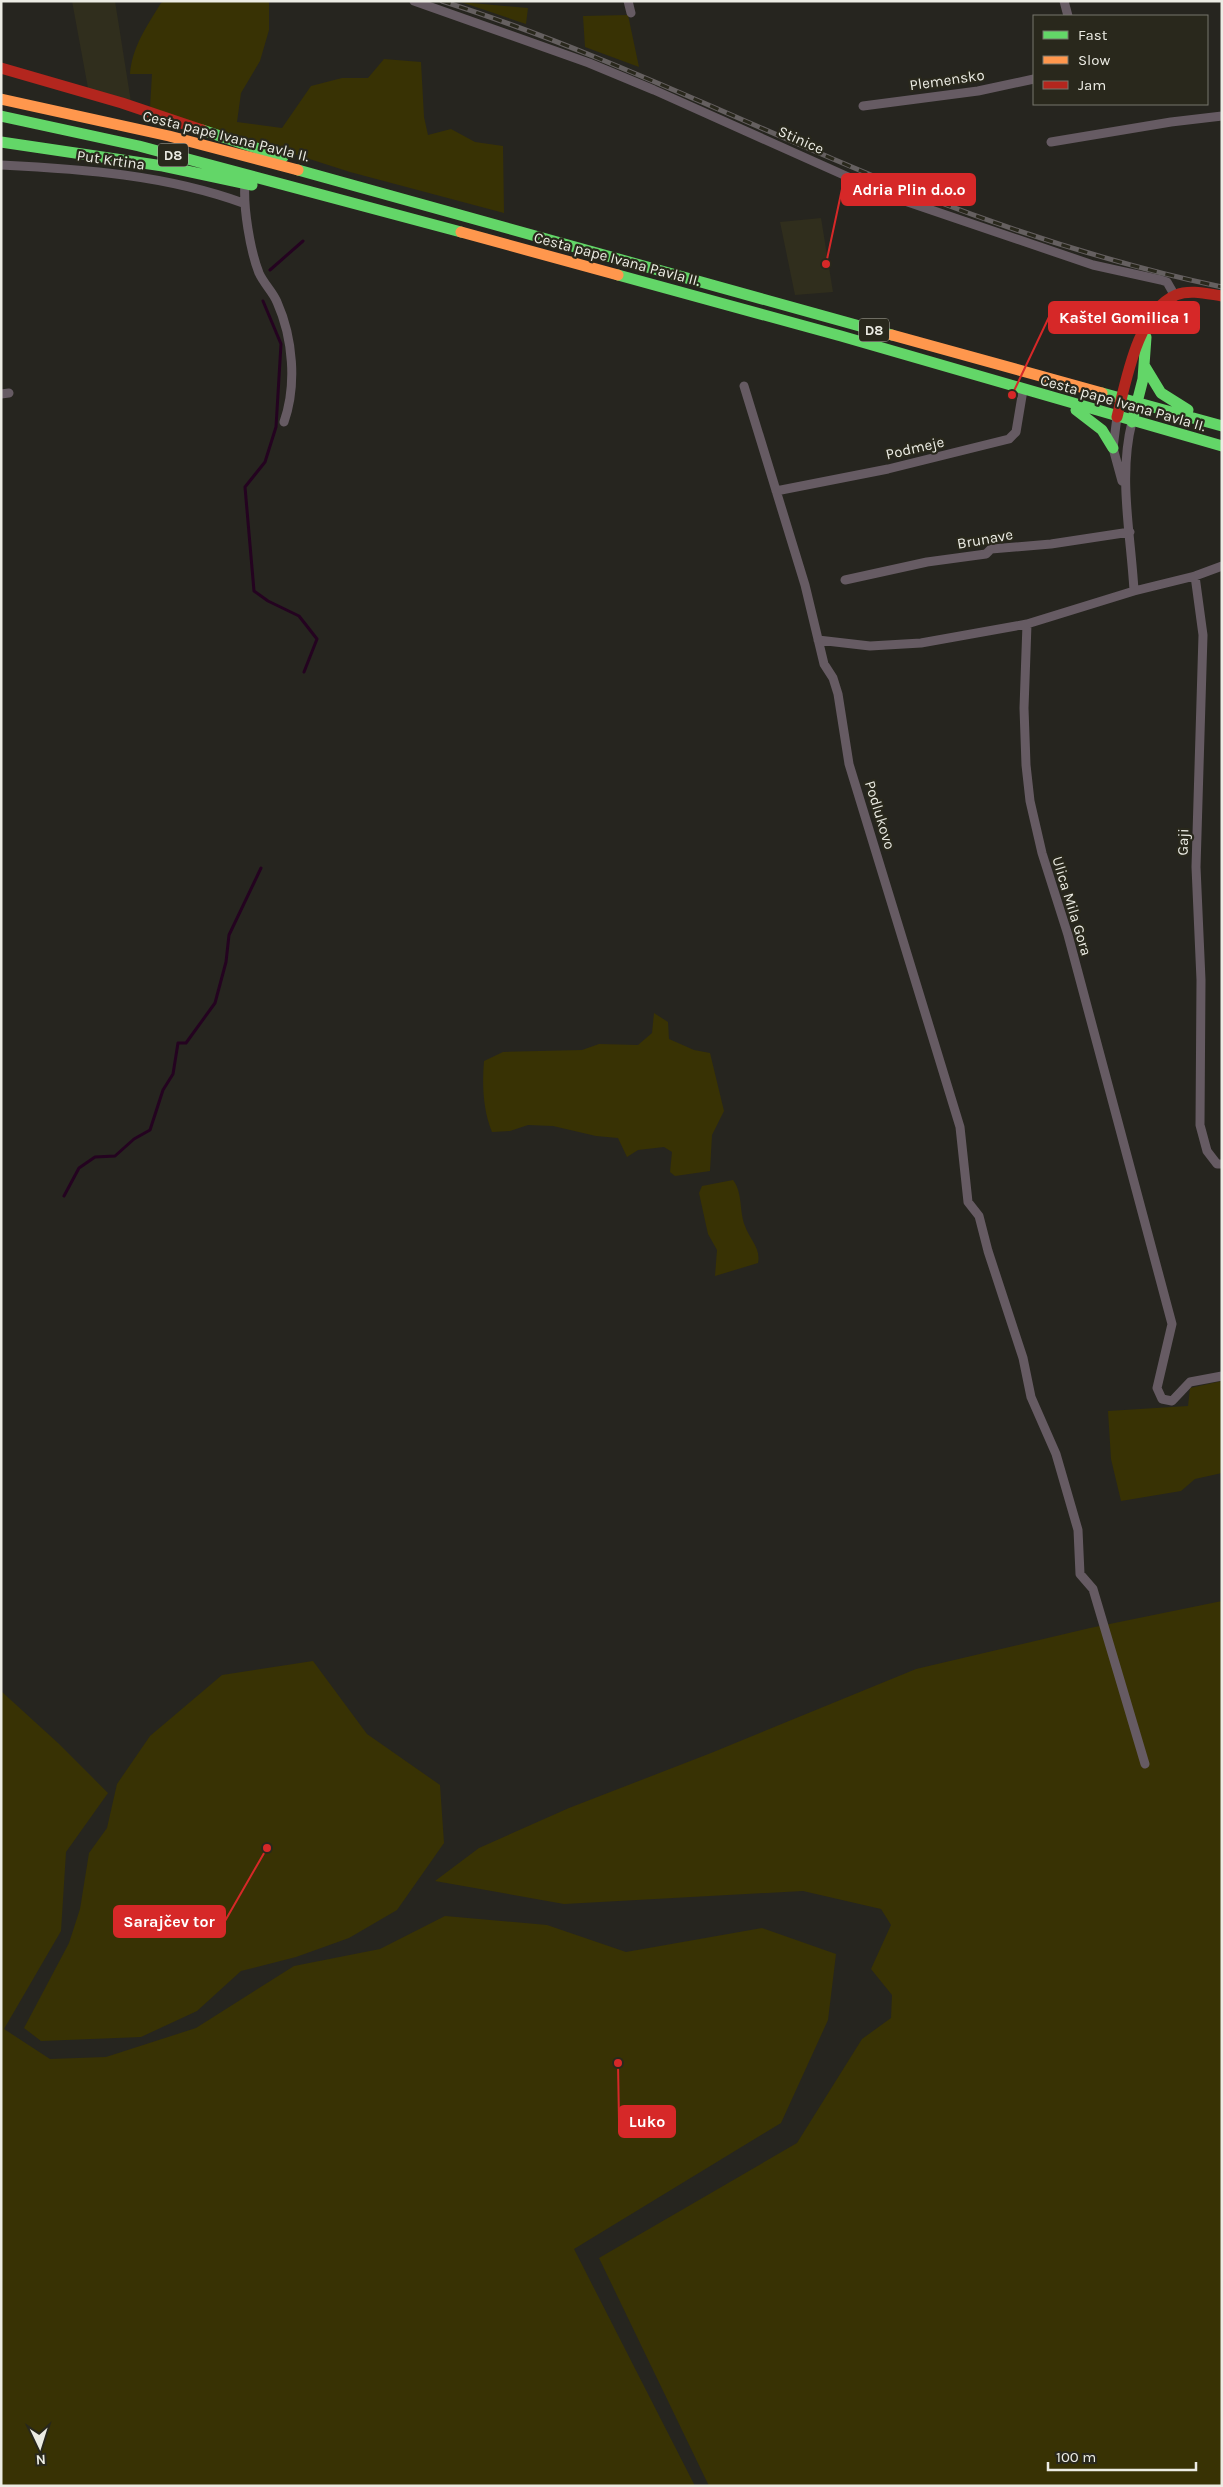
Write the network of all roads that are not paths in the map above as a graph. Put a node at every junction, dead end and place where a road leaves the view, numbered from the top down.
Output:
1 (414, 1) edge
2 (628, 1) edge
3 (1064, 1) edge
4 (631, 13) dead end
5 (1068, 15) edge
6 (1, 68) edge
7 (1033, 79) edge
8 (1, 99) edge
9 (863, 106) dead end
10 (1, 116) edge
11 (1222, 116) edge
12 (1, 142) edge
13 (1051, 142) dead end
14 (1, 165) edge
15 (334, 180) junction
16 (245, 183) junction
17 (344, 200) junction
18 (244, 203) junction
19 (1175, 296) junction
20 (1222, 296) edge
21 (1147, 327) junction
22 (1144, 365) junction
23 (744, 386) dead end
24 (1023, 390) junction
25 (1122, 398) junction
26 (1137, 402) junction
27 (1066, 403) junction
28 (1117, 417) junction
29 (1200, 420) junction
30 (284, 422) dead end
31 (1132, 422) junction
32 (1222, 426) edge
33 (1222, 446) edge
34 (1113, 448) junction
35 (1125, 488) junction
36 (776, 491) junction
37 (1130, 532) junction
38 (1222, 566) edge
39 (1195, 576) junction
40 (845, 580) dead end
41 (1134, 591) junction
42 (1026, 624) junction
43 (818, 640) junction
44 (1222, 1164) edge
45 (1222, 1376) edge
46 (1144, 1764) dead end

1 - 19 street, Stinice
2 - 4 street
3 - 5 street
6 - 15 main road
7 - 9 street, Plemensko
8 - 15 main road, Cesta pape Ivana Pavla II. / D8
10 - 17 main road, Cesta pape Ivana Pavla II. / D8
11 - 13 street
12 - 16 main road
14 - 18 street, Put Krtina
15 - 25 main road, Cesta pape Ivana Pavla II. / D8
16 - 17 main road
16 - 18 street
17 - 24 main road, Cesta pape Ivana Pavla II. / D8
18 - 30 street
19 - 20 main road
19 - 21 main road
21 - 22 main road
21 - 25 main road
22 - 26 main road
22 - 29 main road
23 - 36 street, Podlukovo
24 - 27 main road, Cesta pape Ivana Pavla II. / D8
24 - 36 street, Podmeje
25 - 26 main road, Cesta pape Ivana Pavla II. / D8
25 - 28 main road
26 - 29 main road, Cesta pape Ivana Pavla II. / D8
26 - 31 main road
27 - 28 main road, Cesta pape Ivana Pavla II. / D8
27 - 34 main road
28 - 31 main road, Cesta pape Ivana Pavla II. / D8
28 - 34 street
29 - 32 main road, Cesta pape Ivana Pavla II. / D8
31 - 33 main road, Cesta pape Ivana Pavla II. / D8
31 - 35 street
34 - 35 street
35 - 37 street
36 - 43 street, Podlukovo
37 - 40 street, Brunave
37 - 41 street
38 - 39 street
39 - 41 street
39 - 44 street, Gaji
41 - 42 street
42 - 43 street
42 - 45 street, Ulica Mila Gora
43 - 46 street, Podlukovo

